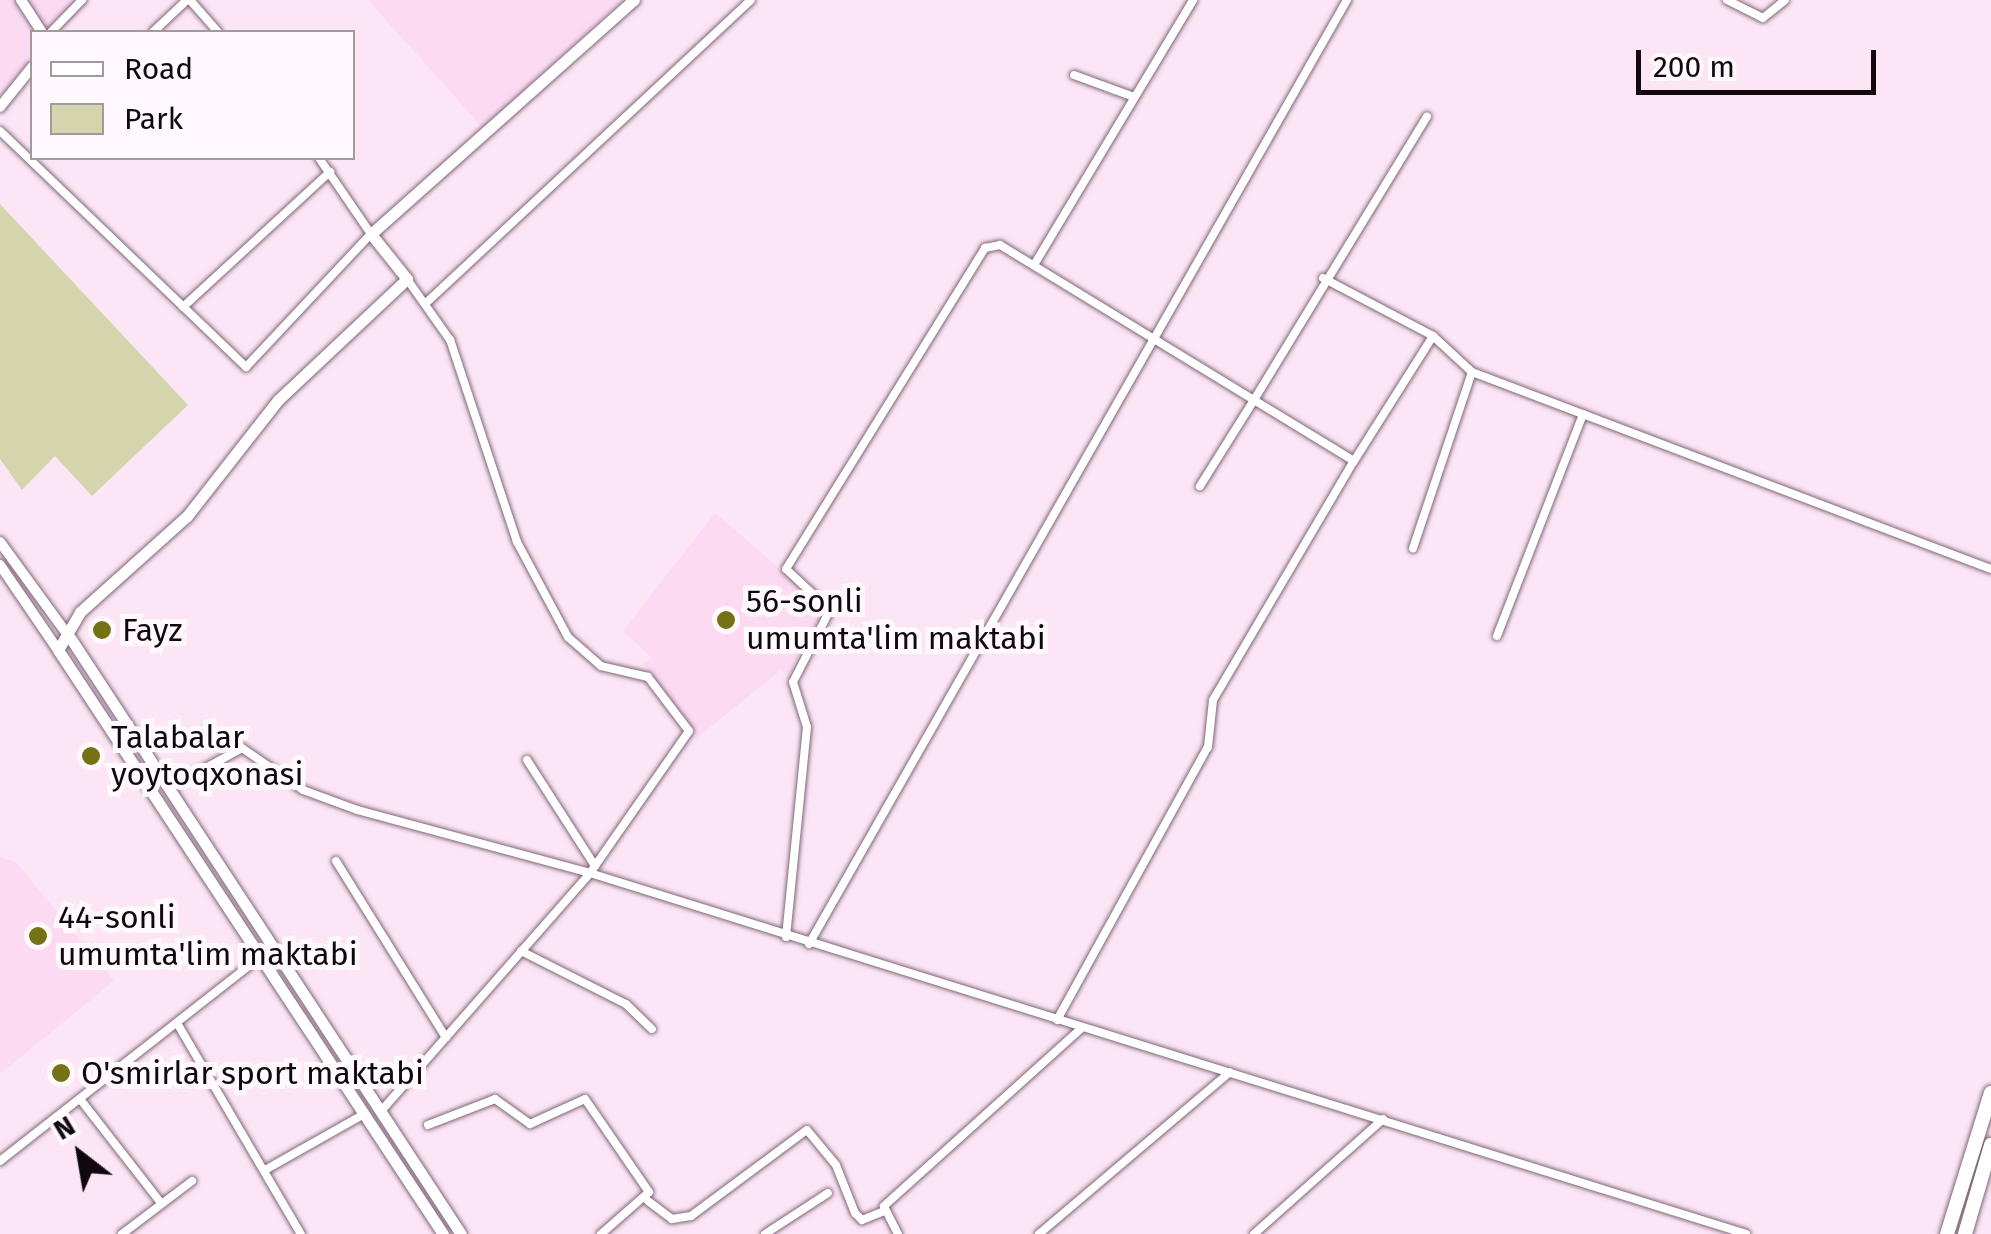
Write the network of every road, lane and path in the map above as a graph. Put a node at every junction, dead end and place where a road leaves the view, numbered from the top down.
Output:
1 (22, 0) edge
2 (82, 0) edge
3 (188, 0) edge
4 (634, 0) edge
5 (751, 0) edge
6 (1193, 0) edge
7 (1347, 0) edge
8 (1727, 0) edge
9 (1784, 0) edge
10 (41, 30) edge
11 (53, 30) edge
12 (155, 30) edge
13 (216, 30) edge
14 (30, 70) edge
15 (1074, 74) dead end
16 (1134, 97) junction
17 (0, 107) edge
18 (1427, 117) dead end
19 (0, 131) edge
20 (30, 160) edge
21 (30, 160) edge
22 (321, 160) edge
23 (330, 172) junction
24 (373, 237) junction
25 (1034, 266) junction
26 (1323, 278) junction
27 (407, 279) junction
28 (426, 303) junction
29 (184, 307) junction
30 (1433, 336) junction
31 (1152, 342) junction
32 (1472, 372) junction
33 (1254, 400) junction
34 (1583, 414) junction
35 (1354, 461) junction
36 (1200, 486) dead end
37 (0, 542) edge
38 (1413, 548) dead end
39 (0, 564) edge
40 (1991, 570) edge
41 (14, 574) junction
42 (1497, 636) dead end
43 (71, 639) junction
44 (58, 650) junction
45 (527, 760) dead end
46 (169, 788) junction
47 (336, 861) dead end
48 (593, 870) junction
49 (786, 937) junction
50 (809, 944) junction
51 (521, 952) junction
52 (260, 957) junction
53 (1057, 1020) junction
54 (177, 1023) junction
55 (1082, 1028) junction
56 (652, 1029) dead end
57 (446, 1038) junction
58 (1230, 1072) junction
59 (1991, 1092) edge
60 (80, 1099) junction
61 (382, 1110) junction
62 (364, 1114) junction
63 (1383, 1120) junction
64 (428, 1126) dead end
65 (1991, 1145) edge
66 (0, 1162) edge
67 (265, 1170) junction
68 (192, 1181) dead end
69 (828, 1192) dead end
70 (648, 1201) junction
71 (161, 1204) junction
72 (882, 1212) junction
73 (789, 1223) junction
74 (122, 1234) edge
75 (302, 1234) edge
76 (443, 1234) edge
77 (462, 1234) edge
78 (601, 1234) edge
79 (765, 1234) edge
80 (797, 1234) edge
81 (898, 1234) edge
82 (1039, 1234) edge
83 (1254, 1234) edge
84 (1746, 1234) edge
85 (1947, 1234) edge
86 (1965, 1234) edge

1 - 10 street
2 - 11 street
3 - 12 street
3 - 13 street
4 - 24 main road
5 - 28 street
6 - 16 street
7 - 31 street
8 - 9 street
14 - 17 street
15 - 16 street
16 - 25 street
18 - 26 street
19 - 20 street
21 - 29 street
22 - 23 street
23 - 24 street
23 - 29 street
24 - 27 main road
24 - 29 street
25 - 31 street
25 - 49 street
26 - 30 street
26 - 33 street
27 - 28 street
27 - 43 main road
28 - 48 street
30 - 32 street
30 - 35 street
31 - 33 street
31 - 50 street
32 - 34 street
32 - 38 street
33 - 35 street
33 - 36 street
34 - 40 street
34 - 42 street
35 - 53 street
37 - 41 street
39 - 41 street
41 - 43 street
41 - 44 street
43 - 44 main road
43 - 46 main road
44 - 52 main road
45 - 48 street
46 - 48 street
46 - 61 main road
47 - 57 street
48 - 49 street
48 - 51 street
49 - 50 street
50 - 53 street
51 - 56 street
51 - 57 street
52 - 54 street
52 - 62 main road
53 - 55 street
54 - 60 street
54 - 67 street
55 - 58 street
55 - 72 street
57 - 61 street
58 - 63 street
58 - 82 street
59 - 85 highway
60 - 66 street
60 - 71 street
61 - 77 main road
62 - 67 street
62 - 76 main road
63 - 83 street
63 - 84 street
64 - 70 street
65 - 86 highway
67 - 75 street
68 - 71 street
69 - 73 street
70 - 72 street
70 - 78 street
71 - 74 street
72 - 81 street
73 - 79 street
73 - 80 street

